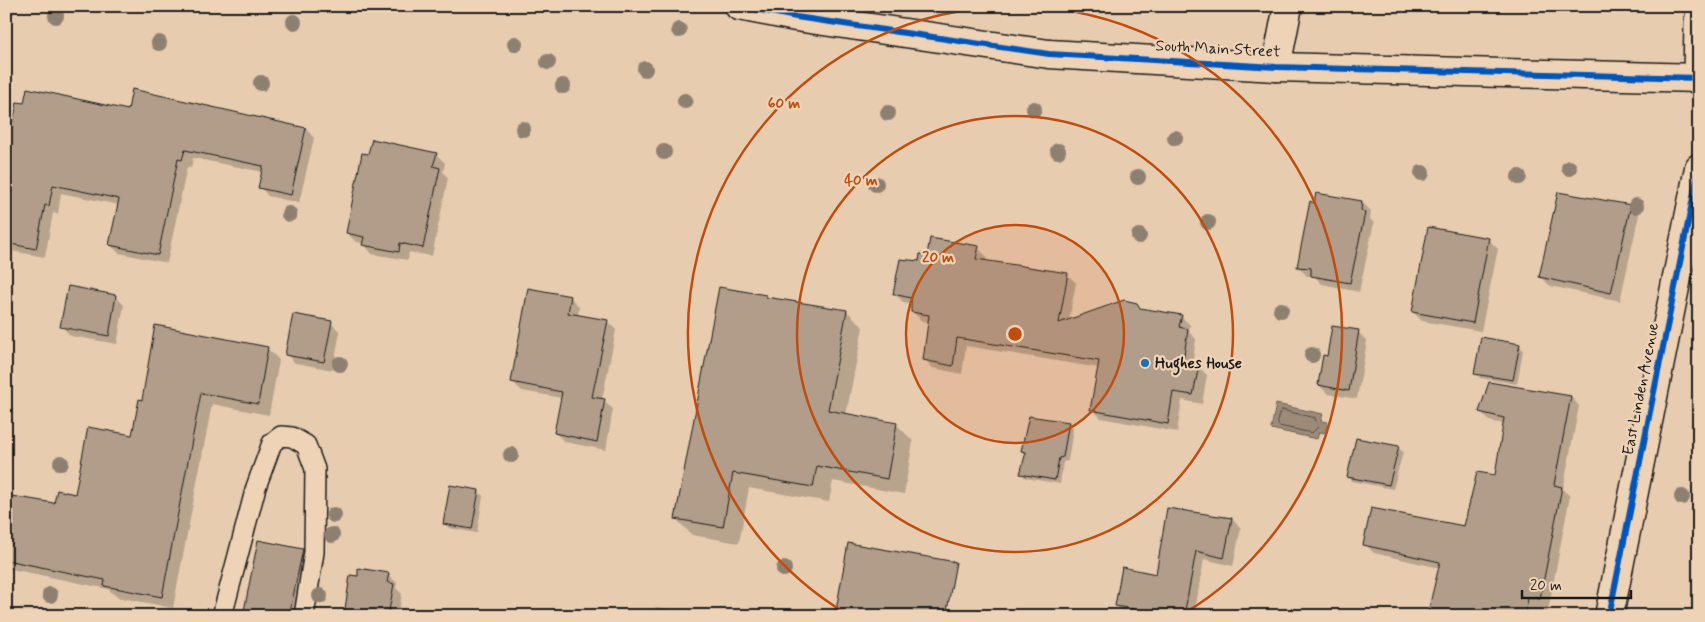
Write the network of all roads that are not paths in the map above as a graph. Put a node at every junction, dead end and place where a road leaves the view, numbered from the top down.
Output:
1 (739, 6) edge
2 (1288, 6) edge
3 (1697, 6) edge
4 (798, 11) edge
5 (1276, 67) junction
6 (1696, 78) edge
7 (1699, 168) edge
8 (222, 616) edge
9 (304, 616) edge
10 (1609, 616) edge

1 - 4 street, South Main Street
2 - 5 street
3 - 6 lane
4 - 5 street, South Main Street
5 - 6 street, South Main Street
7 - 10 street, East Linden Avenue
8 - 9 lane

